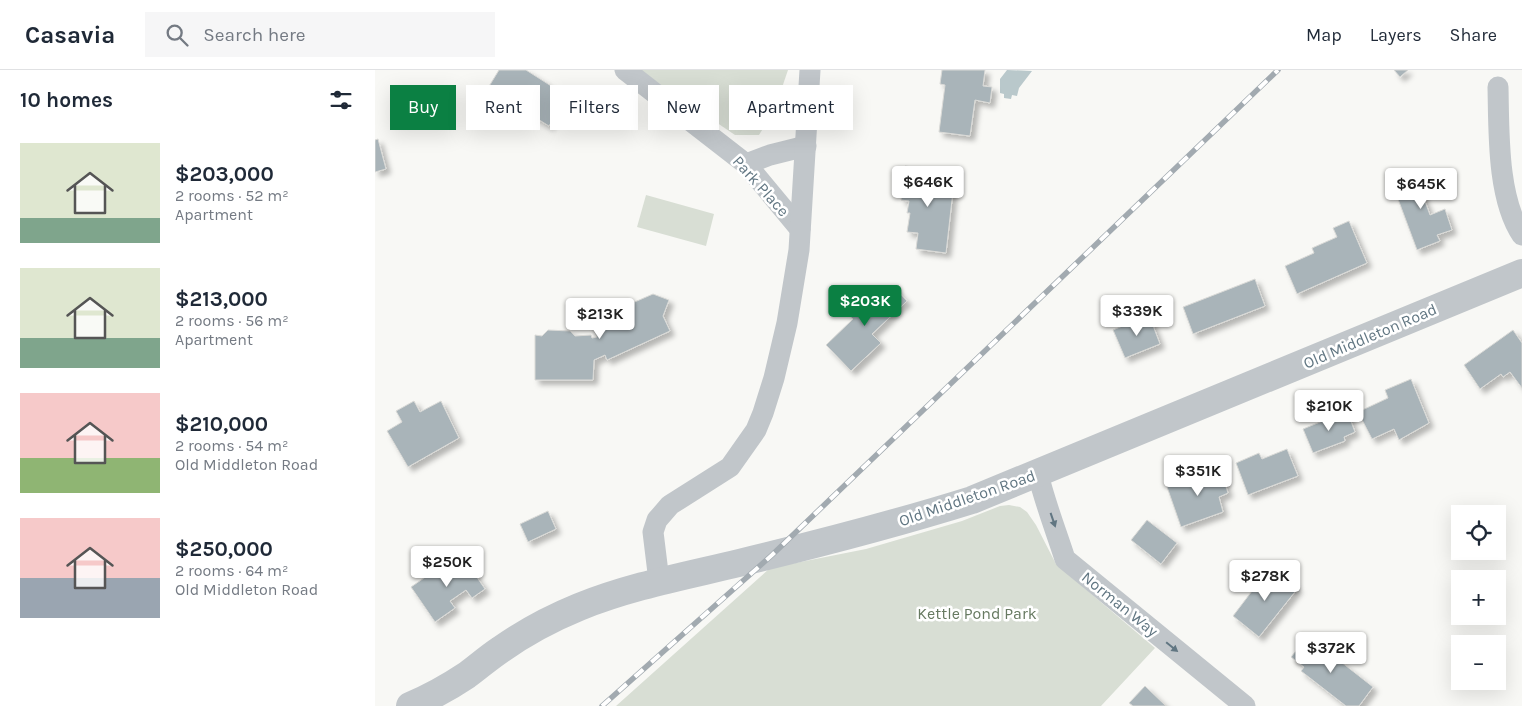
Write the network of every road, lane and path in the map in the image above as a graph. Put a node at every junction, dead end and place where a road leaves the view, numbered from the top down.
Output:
1 (625, 70) edge
2 (810, 70) edge
3 (1498, 87) dead end
4 (806, 146) junction
5 (746, 164) junction
6 (801, 230) junction
7 (1522, 236) edge
8 (1522, 273) edge
9 (1038, 474) junction
10 (672, 579) junction
11 (410, 706) edge
12 (1245, 706) edge

1 - 5 street, Park Place
2 - 4 street
3 - 7 street
4 - 5 street
4 - 6 street
5 - 6 street, Park Place
6 - 10 street
8 - 9 street, Old Middleton Road
9 - 10 street, Old Middleton Road
9 -> 12 street, Norman Way
10 - 11 street, Old Middleton Road

